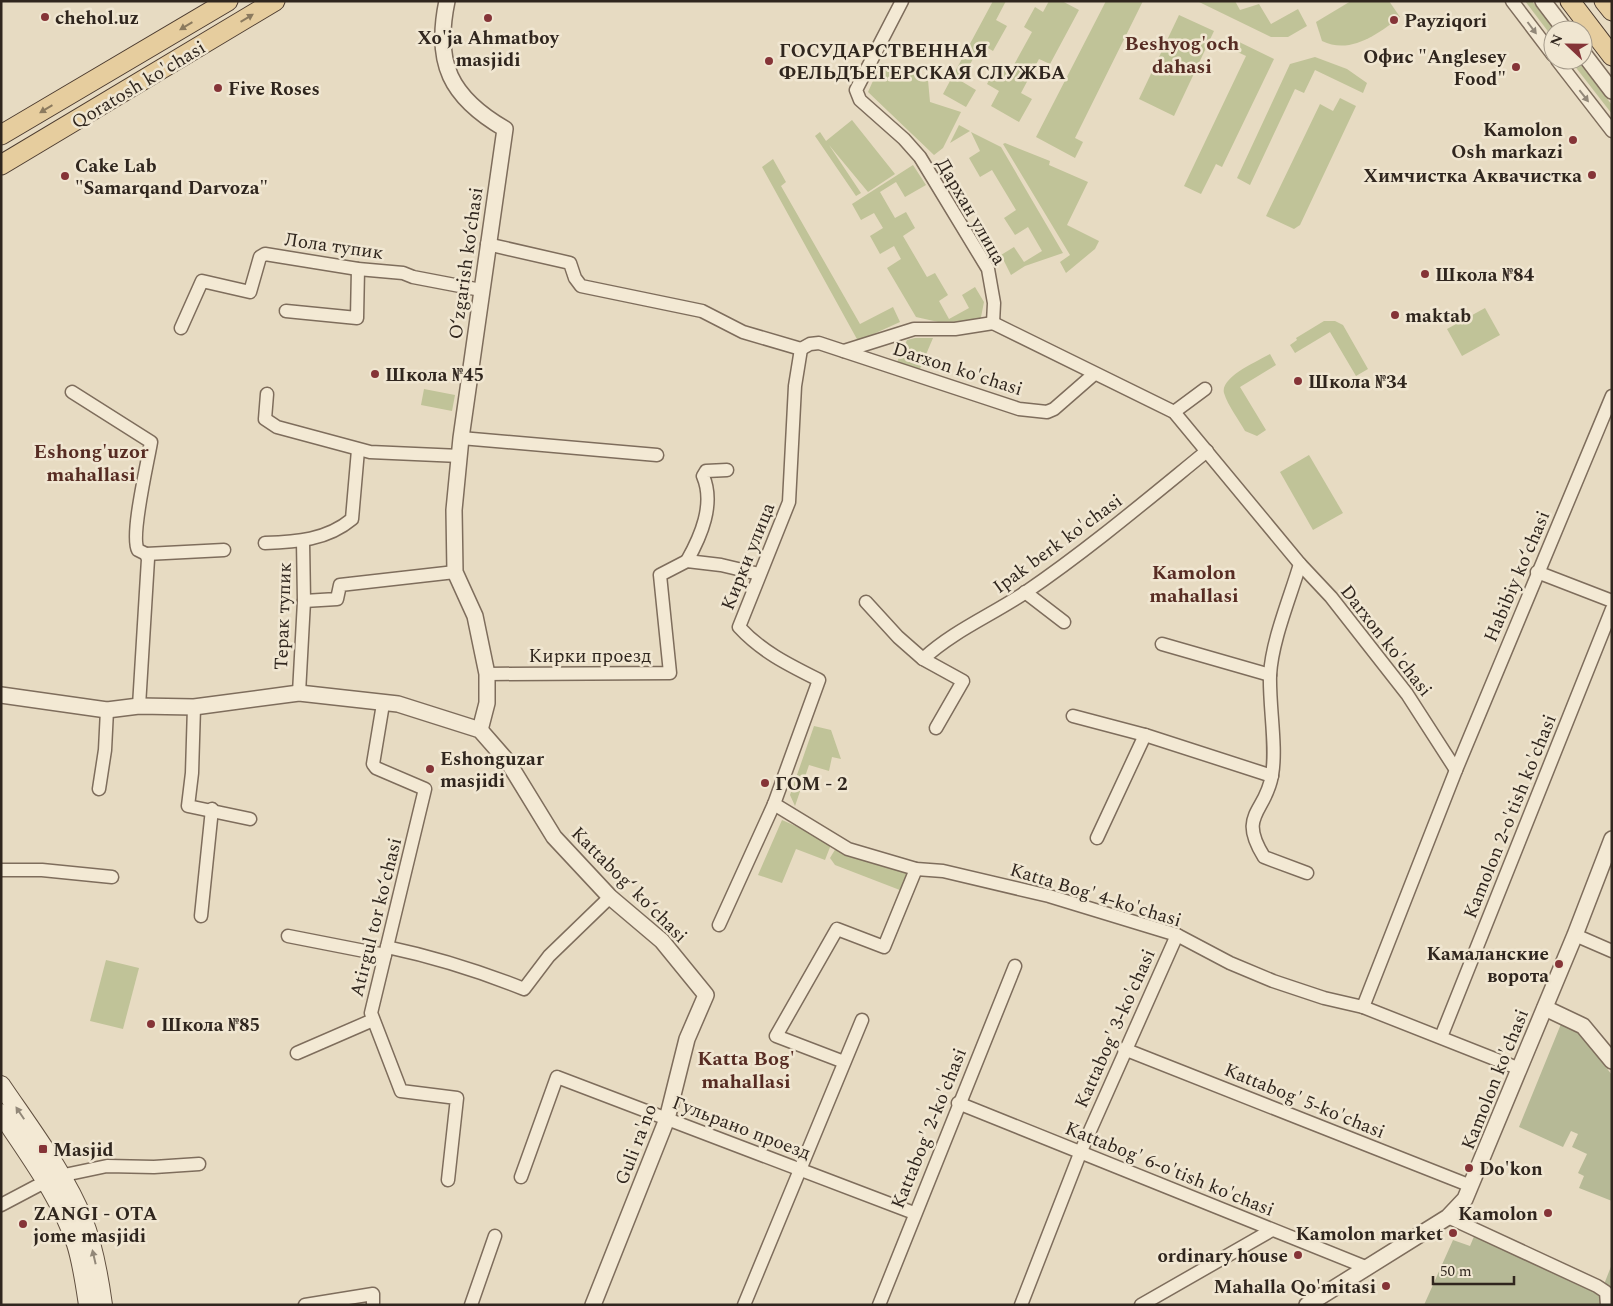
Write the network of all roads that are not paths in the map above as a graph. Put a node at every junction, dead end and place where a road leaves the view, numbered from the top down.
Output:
1 (228, 1) edge
2 (275, 1) edge
3 (447, 1) edge
4 (902, 1) edge
5 (1512, 1) edge
6 (1543, 1) edge
7 (1570, 1) edge
8 (1604, 1) edge
9 (1612, 11) edge
10 (1557, 20) edge
11 (1543, 42) edge
12 (1610, 54) edge
13 (1593, 66) edge
14 (1565, 70) edge
15 (1612, 90) edge
16 (1612, 131) edge
17 (1, 135) edge
18 (1, 165) edge
19 (487, 244) junction
20 (358, 269) junction
21 (481, 290) junction
22 (286, 311) dead end
23 (993, 323) junction
24 (181, 328) dead end
25 (801, 349) junction
26 (844, 351) junction
27 (1093, 375) junction
28 (1205, 389) dead end
29 (72, 392) dead end
30 (267, 394) dead end
31 (1612, 396) edge
32 (1174, 412) junction
33 (461, 438) junction
34 (358, 450) junction
35 (1207, 451) junction
36 (657, 455) dead end
37 (460, 456) junction
38 (728, 470) dead end
39 (303, 541) junction
40 (265, 543) dead end
41 (224, 550) dead end
42 (146, 554) junction
43 (687, 561) junction
44 (1300, 564) junction
45 (455, 572) junction
46 (1537, 572) junction
47 (759, 574) junction
48 (1025, 592) junction
49 (304, 600) junction
50 (1612, 601) edge
51 (866, 602) dead end
52 (1612, 609) edge
53 (1064, 622) dead end
54 (1162, 644) dead end
55 (923, 659) junction
56 (488, 674) junction
57 (1270, 675) junction
58 (299, 693) junction
59 (1, 695) edge
60 (383, 704) junction
61 (139, 706) junction
62 (194, 707) junction
63 (107, 710) junction
64 (1073, 716) dead end
65 (936, 728) dead end
66 (480, 730) junction
67 (1145, 735) junction
68 (1456, 770) junction
69 (1272, 776) junction
70 (99, 789) dead end
71 (774, 804) junction
72 (212, 809) junction
73 (250, 819) dead end
74 (1097, 838) dead end
75 (1612, 839) edge
76 (916, 869) junction
77 (1, 870) edge
78 (1307, 873) dead end
79 (112, 877) dead end
80 (610, 897) junction
81 (201, 916) dead end
82 (719, 925) dead end
83 (1177, 935) junction
84 (1574, 935) junction
85 (288, 936) dead end
86 (386, 951) junction
87 (1612, 951) edge
88 (1015, 966) dead end
89 (706, 995) joint
90 (1363, 1007) junction
91 (1545, 1008) junction
92 (373, 1020) junction
93 (862, 1020) dead end
94 (1441, 1037) junction
95 (1124, 1049) junction
96 (297, 1053) dead end
97 (844, 1062) junction
98 (1612, 1062) edge
99 (1520, 1069) junction
100 (1, 1085) edge
101 (958, 1102) junction
102 (1, 1113) edge
103 (667, 1119) junction
104 (1081, 1151) junction
105 (199, 1164) dead end
106 (799, 1169) junction
107 (521, 1178) dead end
108 (54, 1180) junction
109 (448, 1180) dead end
110 (1471, 1186) junction
111 (1, 1205) edge
112 (914, 1213) junction
113 (1448, 1217) junction
114 (1272, 1230) junction
115 (495, 1236) dead end
116 (1368, 1268) junction
117 (1608, 1297) edge
118 (88, 1305) edge
119 (103, 1305) edge
120 (305, 1305) edge
121 (373, 1305) edge
122 (471, 1305) edge
123 (593, 1305) edge
124 (744, 1305) edge
125 (879, 1305) edge
126 (1021, 1305) edge
127 (1141, 1305) edge
128 (1306, 1305) edge

1 -> 17 main road, Qoratosh ko'chasi
18 -> 2 main road, Qoratosh ko'chasi
3 - 19 street, O‘zgarish ko‘chasi
4 - 23 street, Дархан улица
5 -> 11 street
6 - 10 street
7 - 12 main road
8 - 9 main road
13 - 15 street
14 -> 16 street
19 - 21 street, O‘zgarish ko‘chasi
19 - 25 street
20 - 21 street, Лола тупик
20 - 22 street
20 - 24 street, Лола тупик
21 - 33 street, O‘zgarish ko‘chasi
23 - 26 street
23 - 27 street, Darxon ko'chasi
25 - 26 street, Darxon ko'chasi
25 - 47 street, Кирки улица
26 - 27 street, Darxon ko'chasi
27 - 32 street, Darxon ko'chasi
28 - 32 street
29 - 42 street
30 - 34 street
31 - 46 street, Habibiy koʻchasi
32 - 35 street, Darxon ko'chasi
33 - 36 street
33 - 37 street, O‘zgarish ko‘chasi
34 - 37 street
34 - 39 street, Терак тупик
35 - 44 street, Darxon ko'chasi
35 - 48 street, Ipak berk ko'chasi
37 - 45 street, O‘zgarish ko‘chasi
38 - 43 street
39 - 40 street, Терак тупик
39 - 49 street, Терак тупик
41 - 42 street
42 - 61 street
43 - 47 street
43 - 56 street, Кирки проезд
44 - 57 street
44 - 68 street, Darxon ko'chasi
45 - 49 street
45 - 56 street, O‘zgarish ko‘chasi
46 - 50 street
46 - 68 street, Habibiy koʻchasi
47 - 71 street, Кирки улица
48 - 53 street
48 - 55 street, Ipak berk ko'chasi
49 - 58 street, Терак тупик
51 - 55 street
52 - 94 street, Kamolon 2-o'tish ko'chasi
54 - 57 street
55 - 65 street
56 - 66 street, O‘zgarish ko‘chasi
57 - 69 street
58 - 60 street
58 - 62 street
59 - 63 street
60 - 66 street
60 - 86 street, Atirgul tor koʻchasi
61 - 62 street
61 - 63 street
62 - 72 street
63 - 70 street
64 - 67 street
66 - 80 street, Kattabogʻ koʻchasi
67 - 69 street
67 - 74 street
68 - 90 street
69 - 78 street
71 - 76 street, Katta Bog' 4-ko'chasi
71 - 82 street, Кирки улица
72 - 73 street
72 - 81 street
75 - 84 street, Kamolon ko'chasi
76 - 83 street, Katta Bog' 4-ko'chasi
76 - 97 street
77 - 79 street
80 - 86 street
80 - 89 street, Kattabogʻ koʻchasi
83 - 90 street, Katta Bog' 4-ko'chasi
83 - 95 street, Kattabog' 3-ko'chasi
84 - 87 street
84 - 91 street, Kamolon ko'chasi
85 - 86 street
86 - 92 street, Atirgul tor koʻchasi
88 - 101 street, Kattabog' 2-ko'chasi
89 - 103 street, Guli ra'no
90 - 94 street, Katta Bog' 4-ko'chasi
91 - 98 street
91 - 99 street, Kamolon ko'chasi
92 - 96 street
92 - 109 street, Atirgul tor koʻchasi
93 - 97 street
94 - 99 street, Katta Bog' 4-ko'chasi
95 - 104 street, Kattabog' 3-ko'chasi
95 - 110 street, Kattabog' 5-ko'chasi
97 - 106 street
99 - 110 street, Kamolon ko'chasi
108 -> 100 main road
101 - 104 street, Kattabog' 6-o'tish ko'chasi
101 - 112 street, Kattabog' 2-ko'chasi
102 - 108 main road
103 - 106 street, Гульрано проезд
103 - 107 street, Гульрано проезд
103 - 123 street, Guli ra'no
104 - 114 street, Kattabog' 6-o'tish ko'chasi
104 - 126 street, Kattabog' 3-ko'chasi
105 - 108 street
106 - 112 street, Гульрано проезд
106 - 124 street
108 - 111 street
108 - 118 main road
119 -> 108 main road
110 - 113 street, Kamolon ko'chasi
112 - 125 street, Kattabog' 2-ko'chasi
113 - 116 street, Kamolon ko'chasi
113 - 117 street
114 - 116 street, Kattabog' 6-o'tish ko'chasi
114 - 127 street
115 - 122 street
116 - 128 street, Kamolon ko'chasi
120 - 121 street

